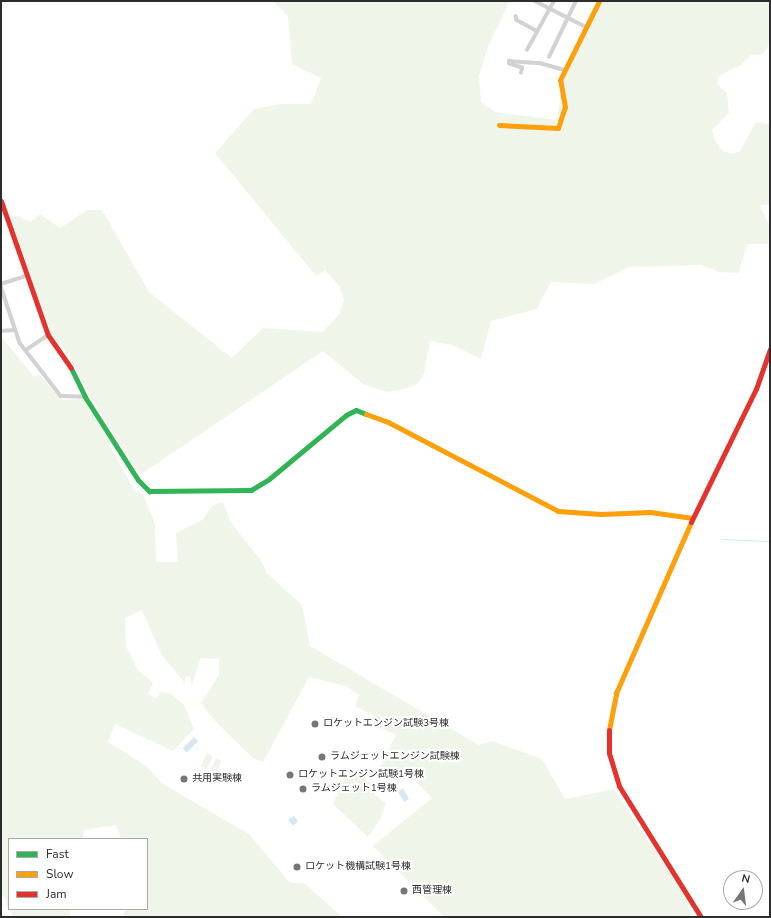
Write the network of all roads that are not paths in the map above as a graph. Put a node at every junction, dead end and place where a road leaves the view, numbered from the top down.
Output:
1 (535, 1) edge
2 (554, 1) edge
3 (576, 1) edge
4 (600, 1) edge
5 (550, 9) junction
6 (516, 16) dead end
7 (568, 17) junction
8 (586, 27) junction
9 (537, 31) junction
10 (527, 50) dead end
11 (549, 57) dead end
12 (565, 70) junction
13 (521, 72) dead end
14 (499, 125) dead end
15 (1, 201) edge
16 (4, 218) edge
17 (26, 276) junction
18 (1, 285) edge
19 (14, 330) junction
20 (1, 331) edge
21 (48, 335) junction
22 (770, 349) edge
23 (26, 350) junction
24 (86, 397) junction
25 (693, 518) junction
26 (701, 917) edge

1 - 5 street
2 - 5 street
3 - 7 street
4 - 8 street
5 - 7 street
5 - 9 street
6 - 9 street
7 - 8 street
7 - 11 street
8 - 12 street
9 - 10 street
12 - 13 street
12 - 14 street
15 - 16 street
16 - 17 street
17 - 18 street
17 - 21 street
18 - 19 street
19 - 20 street
19 - 23 street
21 - 23 street
21 - 24 street
22 - 25 street
23 - 24 street
24 - 25 street
25 - 26 street

